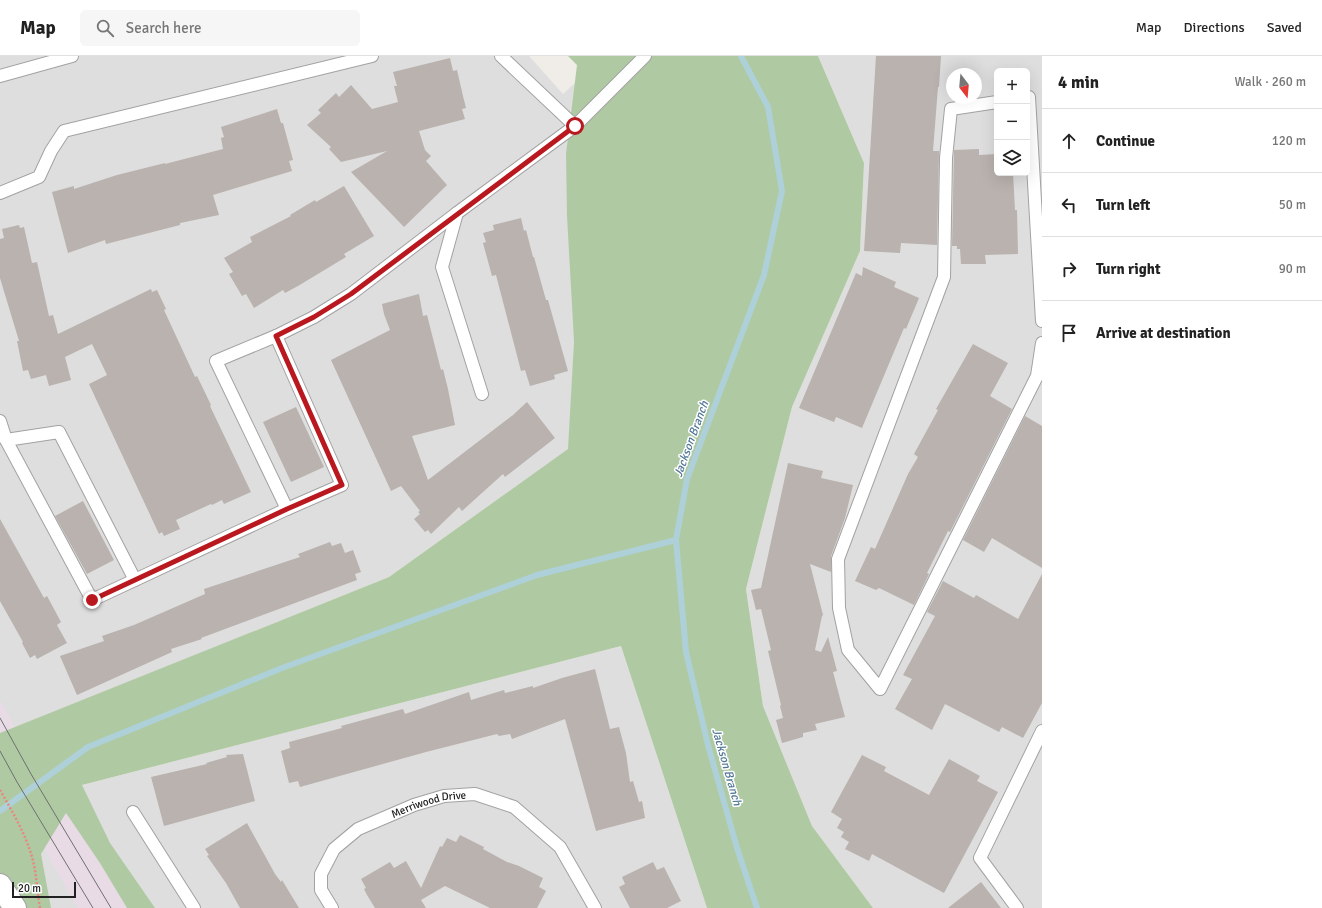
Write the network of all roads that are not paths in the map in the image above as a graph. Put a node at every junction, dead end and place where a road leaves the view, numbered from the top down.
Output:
1 (372, 56) edge
2 (501, 56) edge
3 (645, 56) edge
4 (68, 57) edge
5 (0, 76) edge
6 (994, 102) edge
7 (1029, 104) edge
8 (575, 126) junction
9 (0, 193) edge
10 (457, 213) junction
11 (1042, 321) edge
12 (276, 336) junction
13 (1042, 343) edge
14 (482, 394) dead end
15 (0, 421) edge
16 (6, 440) junction
17 (287, 509) junction
18 (135, 580) junction
19 (1042, 731) edge
20 (133, 812) dead end
21 (0, 885) edge
22 (15, 908) edge
23 (194, 908) edge
24 (332, 908) edge
25 (595, 908) edge
26 (1017, 908) edge

1 - 9 lane
2 - 8 lane
3 - 8 lane
4 - 5 lane
6 - 13 lane
7 - 11 lane
8 - 10 lane
10 - 12 lane
10 - 14 lane
12 - 17 lane
12 - 17 lane
15 - 16 lane
16 - 18 lane
16 - 18 lane
17 - 18 lane
19 - 26 lane
20 - 23 lane
21 - 22 street
24 - 25 lane, Merriwood Drive

